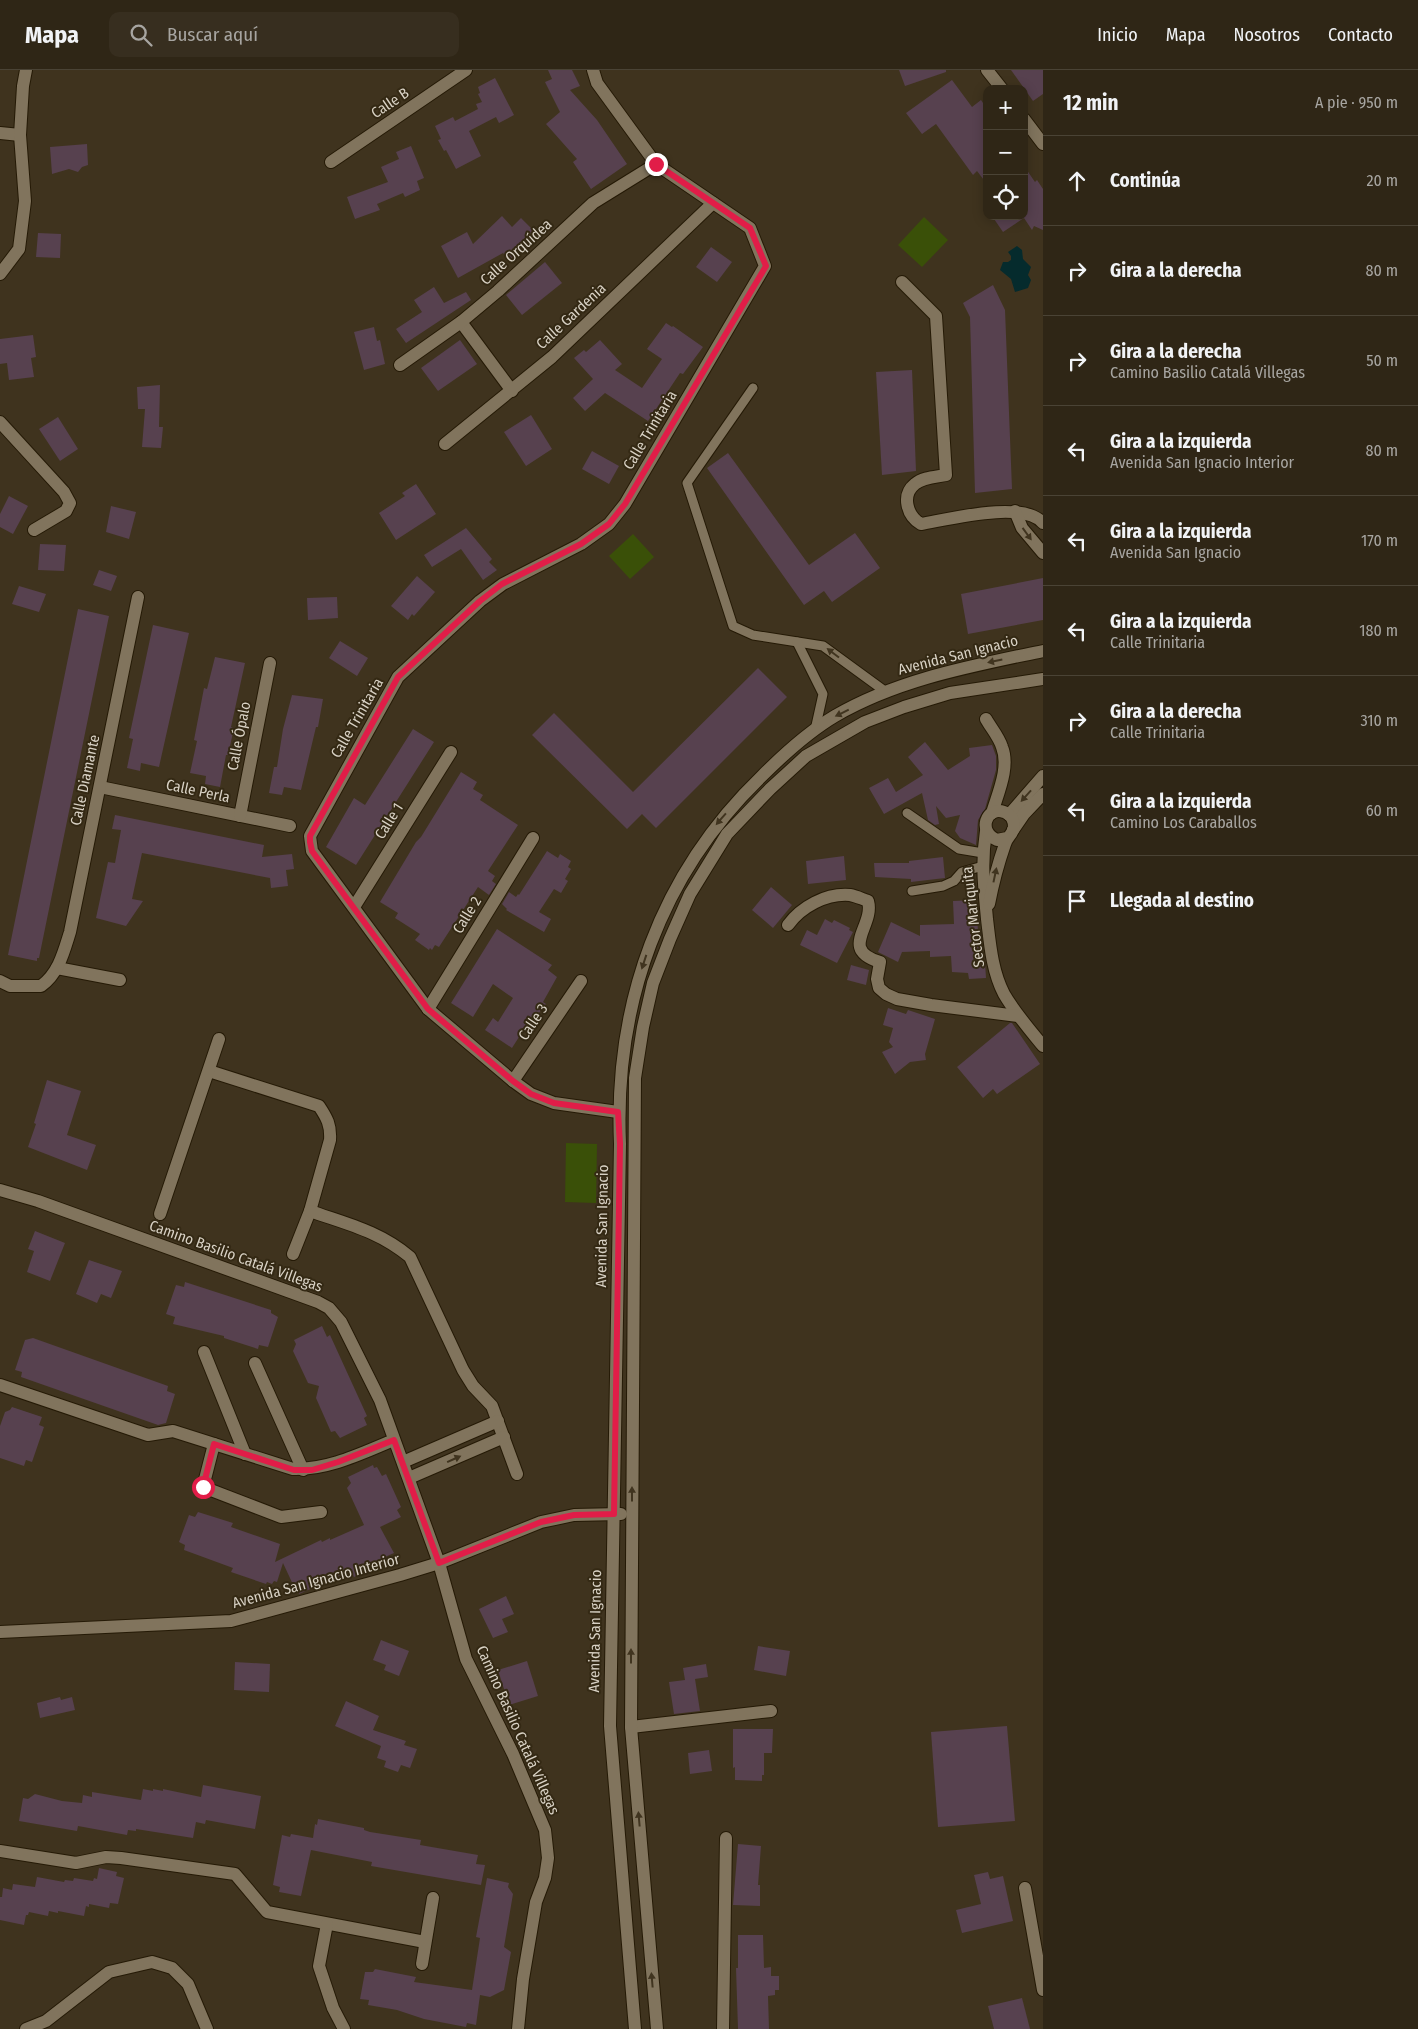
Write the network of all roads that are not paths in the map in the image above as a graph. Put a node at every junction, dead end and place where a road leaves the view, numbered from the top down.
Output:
1 (26, 70) edge
2 (466, 70) edge
3 (593, 70) edge
4 (988, 70) edge
5 (999, 85) edge
6 (1028, 124) edge
7 (0, 133) edge
8 (20, 136) junction
9 (1043, 144) edge
10 (331, 162) dead end
11 (656, 164) junction
12 (712, 203) junction
13 (0, 274) edge
14 (902, 282) dead end
15 (462, 322) junction
16 (400, 365) dead end
17 (753, 388) dead end
18 (512, 391) junction
19 (0, 422) edge
20 (445, 444) dead end
21 (1014, 511) junction
22 (1043, 523) edge
23 (34, 530) dead end
24 (1043, 553) edge
25 (138, 597) dead end
26 (797, 642) junction
27 (1043, 650) edge
28 (270, 663) dead end
29 (1043, 680) edge
30 (886, 692) junction
31 (986, 719) dead end
32 (815, 730) junction
33 (451, 752) dead end
34 (1043, 776) edge
35 (100, 787) junction
36 (1043, 794) edge
37 (907, 813) dead end
38 (992, 813) junction
39 (1009, 815) junction
40 (240, 816) junction
41 (290, 826) dead end
42 (986, 831) junction
43 (1010, 834) junction
44 (533, 838) dead end
45 (983, 853) junction
46 (983, 866) junction
47 (912, 890) dead end
48 (354, 907) junction
49 (987, 914) junction
50 (788, 925) dead end
51 (54, 973) junction
52 (120, 980) dead end
53 (0, 981) edge
54 (581, 981) dead end
55 (428, 1009) junction
56 (1018, 1016) junction
57 (219, 1039) dead end
58 (1043, 1046) edge
59 (209, 1071) junction
60 (513, 1081) junction
61 (618, 1112) junction
62 (0, 1190) edge
63 (310, 1211) junction
64 (160, 1214) dead end
65 (292, 1254) dead end
66 (204, 1352) dead end
67 (255, 1363) dead end
68 (0, 1385) edge
69 (498, 1421) junction
70 (504, 1437) junction
71 (394, 1440) junction
72 (214, 1444) junction
73 (245, 1454) junction
74 (402, 1462) junction
75 (303, 1470) junction
76 (517, 1474) dead end
77 (409, 1478) junction
78 (321, 1512) dead end
79 (614, 1514) junction
80 (631, 1514) junction
81 (439, 1563) junction
82 (0, 1632) edge
83 (771, 1711) dead end
84 (631, 1727) junction
85 (726, 1838) dead end
86 (0, 1851) edge
87 (1024, 1888) dead end
88 (433, 1898) dead end
89 (327, 1924) junction
90 (426, 1942) junction
91 (422, 1964) dead end
92 (1043, 1990) edge
93 (26, 2029) edge
94 (207, 2029) edge
95 (344, 2029) edge
96 (518, 2029) edge
97 (636, 2029) edge
98 (657, 2029) edge
99 (723, 2029) edge

1 - 8 street
2 - 10 street, Calle B
3 - 11 street
4 - 5 street
6 - 9 street
7 - 8 street
8 - 13 street
11 - 12 street
11 - 15 street, Calle Orquídea
12 - 18 street, Calle Gardenia
12 - 48 street, Calle Trinitaria
14 - 21 street
15 - 16 street, Calle Orquídea
15 - 18 street
17 - 26 lane
18 - 20 street, Calle Gardenia
19 - 23 street
21 - 22 street
21 -> 24 street
25 - 35 street, Calle Diamante
30 -> 26 lane
26 - 32 lane
27 -> 30 street, Avenida San Ignacio
28 - 40 street, Calle Ópalo
80 -> 29 street, Avenida San Ignacio
30 -> 32 street, Avenida San Ignacio
31 - 38 street
32 -> 61 street, Avenida San Ignacio
33 - 48 street, Calle 1
34 -> 39 street
35 - 40 street, Calle Perla
35 - 51 street, Calle Diamante
36 - 43 street
37 - 45 lane
38 - 39 street
38 - 42 street
39 - 43 street
40 - 41 street, Calle Perla
42 - 43 street
42 - 45 street, Sector Mariquita
49 -> 43 street
44 - 55 street, Calle 2
45 - 46 street, Sector Mariquita
46 - 47 lane
46 - 49 street, Sector Mariquita
48 - 55 street, Calle Trinitaria
49 - 56 street, Sector Mariquita
50 - 56 street
51 - 52 street
51 - 53 street
54 - 60 street, Calle 3
55 - 60 street, Calle Trinitaria
56 - 58 street, Sector Mariquita
57 - 59 street
59 - 63 street
59 - 64 street
60 - 61 street, Calle Trinitaria
61 - 79 street, Avenida San Ignacio
62 - 71 street, Camino Basilio Catalá Villegas
63 - 65 street
63 - 69 street
66 - 73 street
67 - 75 street
68 - 72 street
69 - 70 street
69 - 74 street
70 - 76 street
77 -> 70 street
71 - 74 street, Camino Basilio Catalá Villegas
71 - 75 street
72 - 73 street
72 - 78 street
73 - 75 street
74 - 77 street, Camino Basilio Catalá Villegas
77 - 81 street, Camino Basilio Catalá Villegas
79 - 80 street, Avenida San Ignacio Interior
79 - 81 street, Avenida San Ignacio Interior
79 - 97 street, Avenida San Ignacio
84 -> 80 street, Avenida San Ignacio
81 - 82 street, Avenida San Ignacio Interior
81 - 96 street, Camino Basilio Catalá Villegas
83 - 84 street
98 -> 84 street, Avenida San Ignacio
85 - 99 street
86 - 89 street
87 - 92 street
88 - 90 street
89 - 90 street
89 - 95 street
90 - 91 street
93 - 94 street

